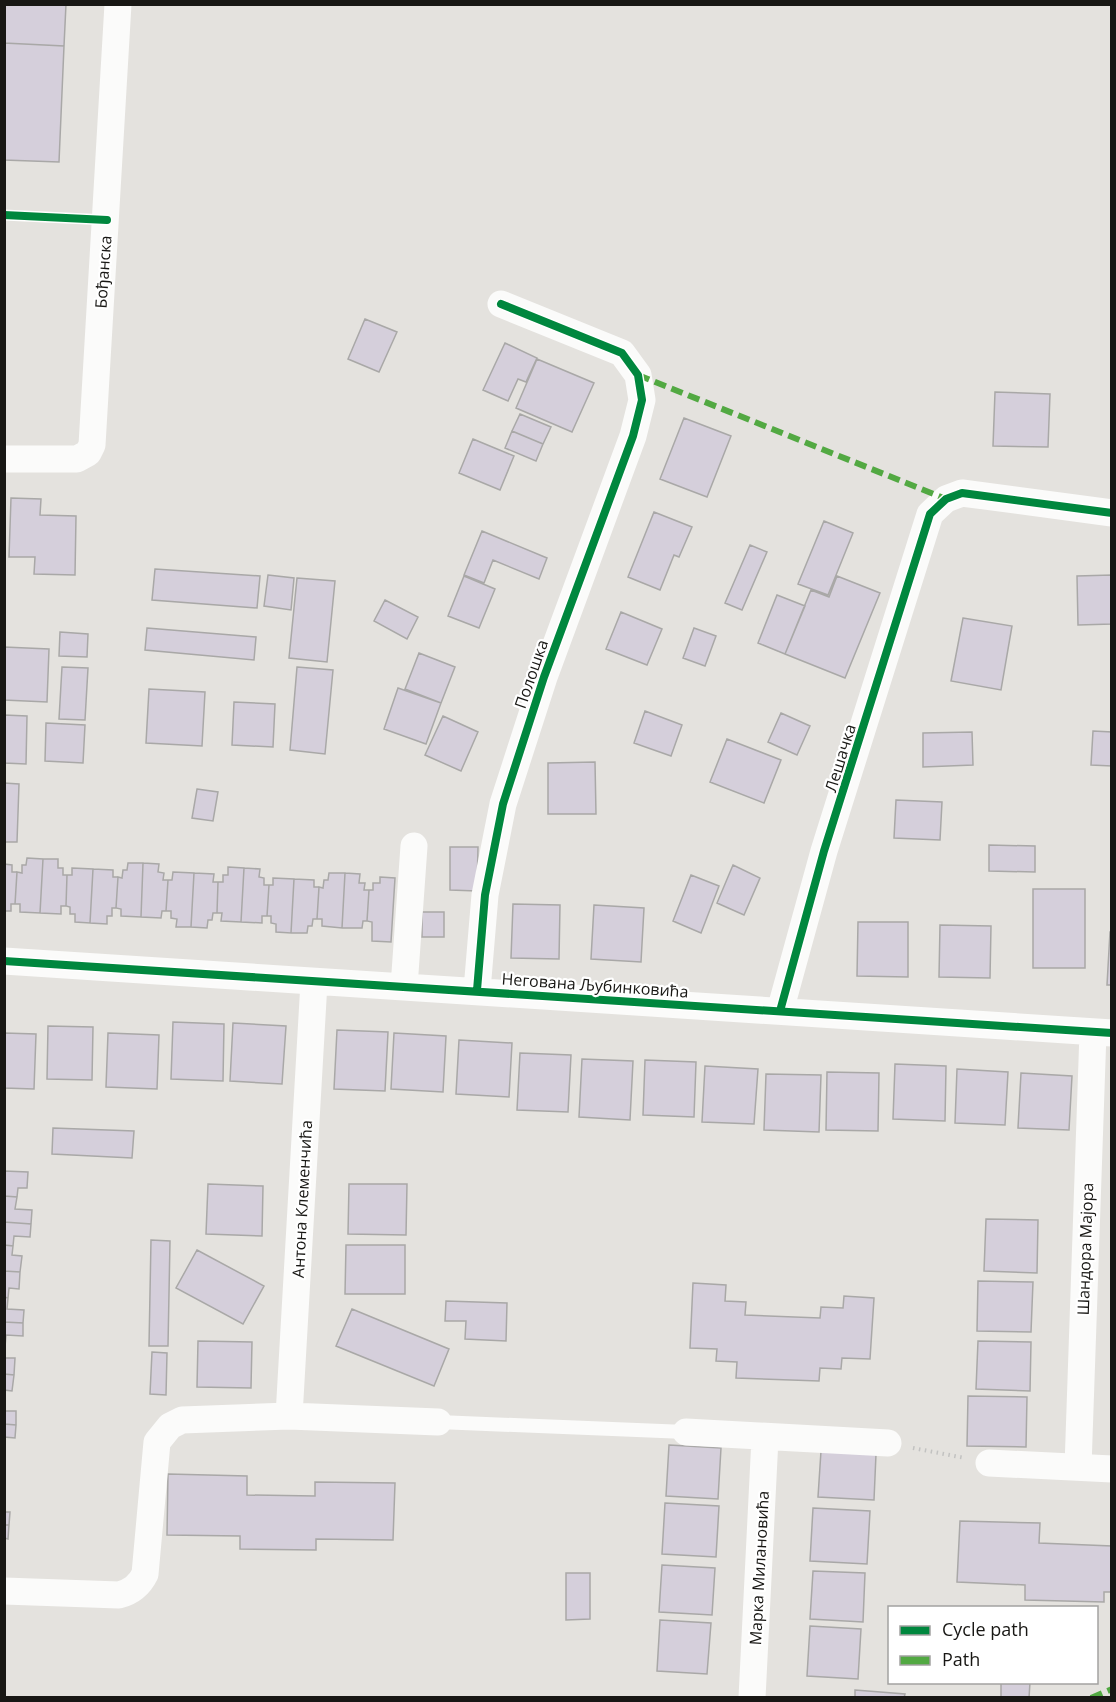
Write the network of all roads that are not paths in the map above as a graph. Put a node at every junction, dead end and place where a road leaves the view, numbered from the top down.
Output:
1 (118, 4) edge
2 (501, 304) dead end
3 (4, 459) edge
4 (1112, 513) edge
5 (414, 846) dead end
6 (4, 961) edge
7 (314, 982) junction
8 (404, 987) junction
9 (477, 990) junction
10 (780, 1011) junction
11 (1102, 1032) edge
12 (290, 1416) junction
13 (438, 1422) joint
14 (686, 1432) joint
15 (765, 1438) junction
16 (888, 1443) road end
17 (989, 1463) road end
18 (1078, 1467) junction
19 (1112, 1469) edge
20 (4, 1591) edge
21 (752, 1698) edge

1 - 3 street, Бођанска
2 - 9 street, Полошка
4 - 10 street, Лешачка
5 - 8 street
6 - 7 street, Негована Љубинковића
7 - 8 street, Негована Љубинковића
7 - 12 street, Антона Клеменчића
8 - 9 street, Негована Љубинковића
9 - 10 street, Негована Љубинковића
10 - 11 street, Негована Љубинковића
11 - 18 street, Шандора Мајора
12 - 13 street
12 - 20 street
13 - 14 lane
14 - 15 street
15 - 16 street
15 - 21 street, Марка Милановића
17 - 18 street
18 - 19 street

